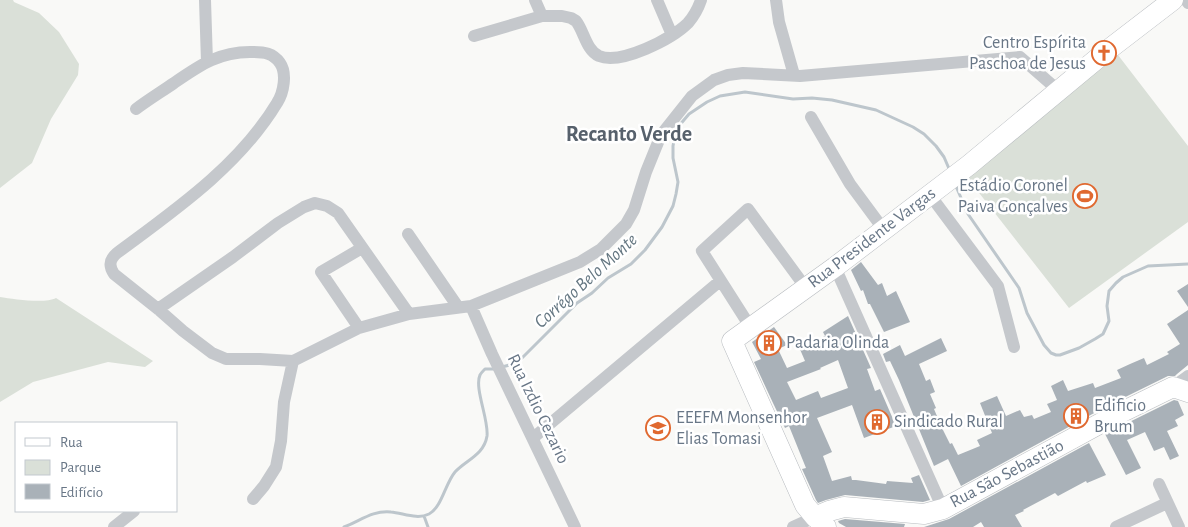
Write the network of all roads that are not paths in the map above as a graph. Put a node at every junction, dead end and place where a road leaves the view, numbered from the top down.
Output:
1 (205, 0) edge
2 (535, 0) edge
3 (658, 0) edge
4 (701, 0) edge
5 (776, 0) edge
6 (1173, 0) edge
7 (542, 16) junction
8 (672, 35) junction
9 (474, 36) dead end
10 (207, 62) junction
11 (794, 75) junction
12 (1059, 91) junction
13 (136, 109) dead end
14 (811, 117) dead end
15 (930, 195) junction
16 (884, 230) junction
17 (408, 234) dead end
18 (362, 248) junction
19 (835, 267) junction
20 (720, 281) junction
21 (806, 288) junction
22 (471, 306) junction
23 (458, 308) junction
24 (158, 309) junction
25 (409, 314) junction
26 (359, 328) junction
27 (750, 328) junction
28 (1014, 347) dead end
29 (293, 361) junction
30 (1183, 385) edge
31 (533, 438) junction
32 (1159, 484) dead end
33 (253, 499) dead end
34 (1167, 503) junction
35 (943, 509) junction
36 (133, 512) edge
37 (825, 524) edge
38 (114, 527) edge
39 (575, 527) edge
40 (793, 527) edge
41 (1116, 527) edge
42 (1179, 527) edge

1 - 10 street
2 - 7 street
3 - 8 street
4 - 8 street
5 - 11 street
6 - 12 main road, Rua Presidente Vargas
7 - 8 street
7 - 9 street
10 - 13 street
10 - 24 street
11 - 12 street
11 - 22 street
12 - 15 main road, Rua Presidente Vargas
14 - 16 street
15 - 16 main road, Rua Presidente Vargas
15 - 28 street
16 - 19 main road, Rua Presidente Vargas
17 - 23 street
18 - 24 street
18 - 25 street
18 - 26 street
19 - 21 main road, Rua Presidente Vargas
19 - 35 street
20 - 21 street
20 - 27 street
20 - 31 street
21 - 27 main road, Rua Presidente Vargas
22 - 23 street
22 - 31 street, Rua Izdio Cezario
23 - 25 street
24 - 29 street
25 - 26 street
26 - 29 street
27 - 37 main road, Rua Presidente Vargas
29 - 33 street
30 - 35 main road, Rua São Sebastião
31 - 39 street, Rua Izdio Cezario
32 - 34 street
34 - 41 street
34 - 42 street
35 - 37 main road, Rua São Sebastião
36 - 38 street
37 - 40 street

